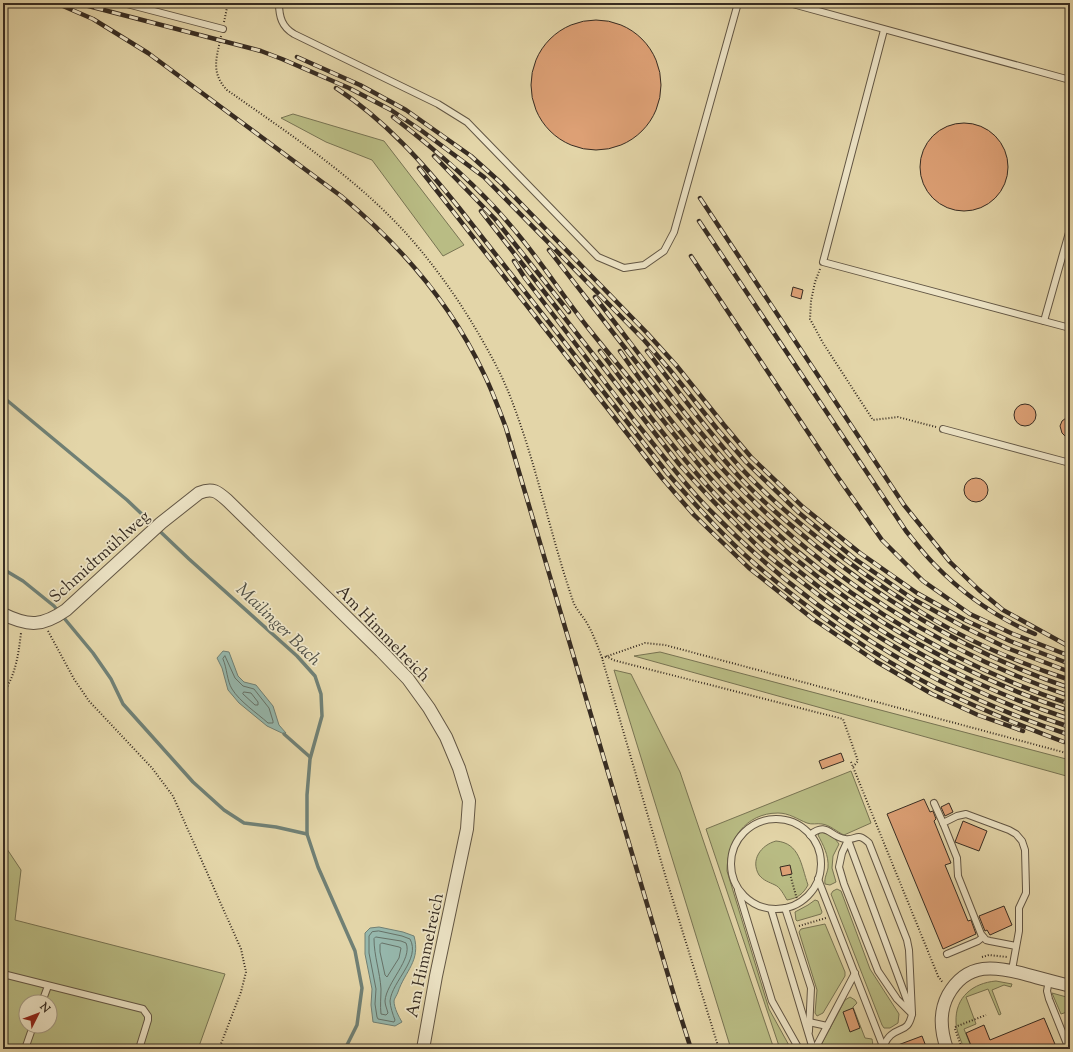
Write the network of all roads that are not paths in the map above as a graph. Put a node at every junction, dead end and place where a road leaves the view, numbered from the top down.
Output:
1 (123, 3) edge
2 (279, 3) edge
3 (738, 3) edge
4 (789, 3) edge
5 (223, 29) road end
6 (884, 30) junction
7 (1070, 80) edge
8 (1070, 229) edge
9 (1044, 321) junction
10 (1070, 328) edge
11 (943, 429) road end
12 (1070, 463) edge
13 (211, 490) joint
14 (3, 614) edge
15 (934, 803) dead end
16 (943, 823) junction
17 (810, 835) junction
18 (848, 840) junction
19 (818, 879) junction
20 (736, 886) junction
21 (785, 908) junction
22 (771, 909) junction
23 (983, 937) junction
24 (1016, 946) junction
25 (947, 954) dead end
26 (1012, 970) junction
27 (855, 973) junction
28 (3, 974) edge
29 (1049, 980) junction
30 (48, 986) junction
31 (1070, 986) edge
32 (45, 994) edge
33 (912, 1014) junction
34 (809, 1022) junction
35 (828, 1026) junction
36 (30, 1034) edge
37 (808, 1036) junction
38 (883, 1048) edge
39 (25, 1049) edge
40 (139, 1049) edge
41 (423, 1049) edge
42 (799, 1049) edge
43 (814, 1049) edge
44 (947, 1049) edge
45 (1069, 1049) edge

1 - 5 lane
2 - 3 lane
4 - 6 lane
6 - 7 lane
6 - 9 lane
8 - 9 lane
9 - 10 lane
11 - 12 lane
13 - 14 street, Schmidtmühlweg
13 - 41 street, Am Himmelreich
15 - 16 lane
16 - 23 lane
16 - 24 lane
17 - 18 lane
17 - 19 lane
17 - 20 lane
18 - 33 lane
18 - 33 lane
18 - 33 lane
19 - 21 lane
19 - 27 lane
20 - 22 lane
20 - 42 lane
21 - 22 lane
21 - 34 lane
22 - 37 lane
23 - 24 lane
23 - 25 lane
24 - 26 lane
26 - 29 street
26 - 44 street
27 - 35 lane
27 - 38 lane
28 - 30 lane
29 - 31 street
29 - 45 lane
30 - 32 lane
30 - 40 lane
33 - 38 lane
34 - 35 lane
34 - 37 lane
35 - 43 lane
36 - 39 lane
37 - 43 lane

